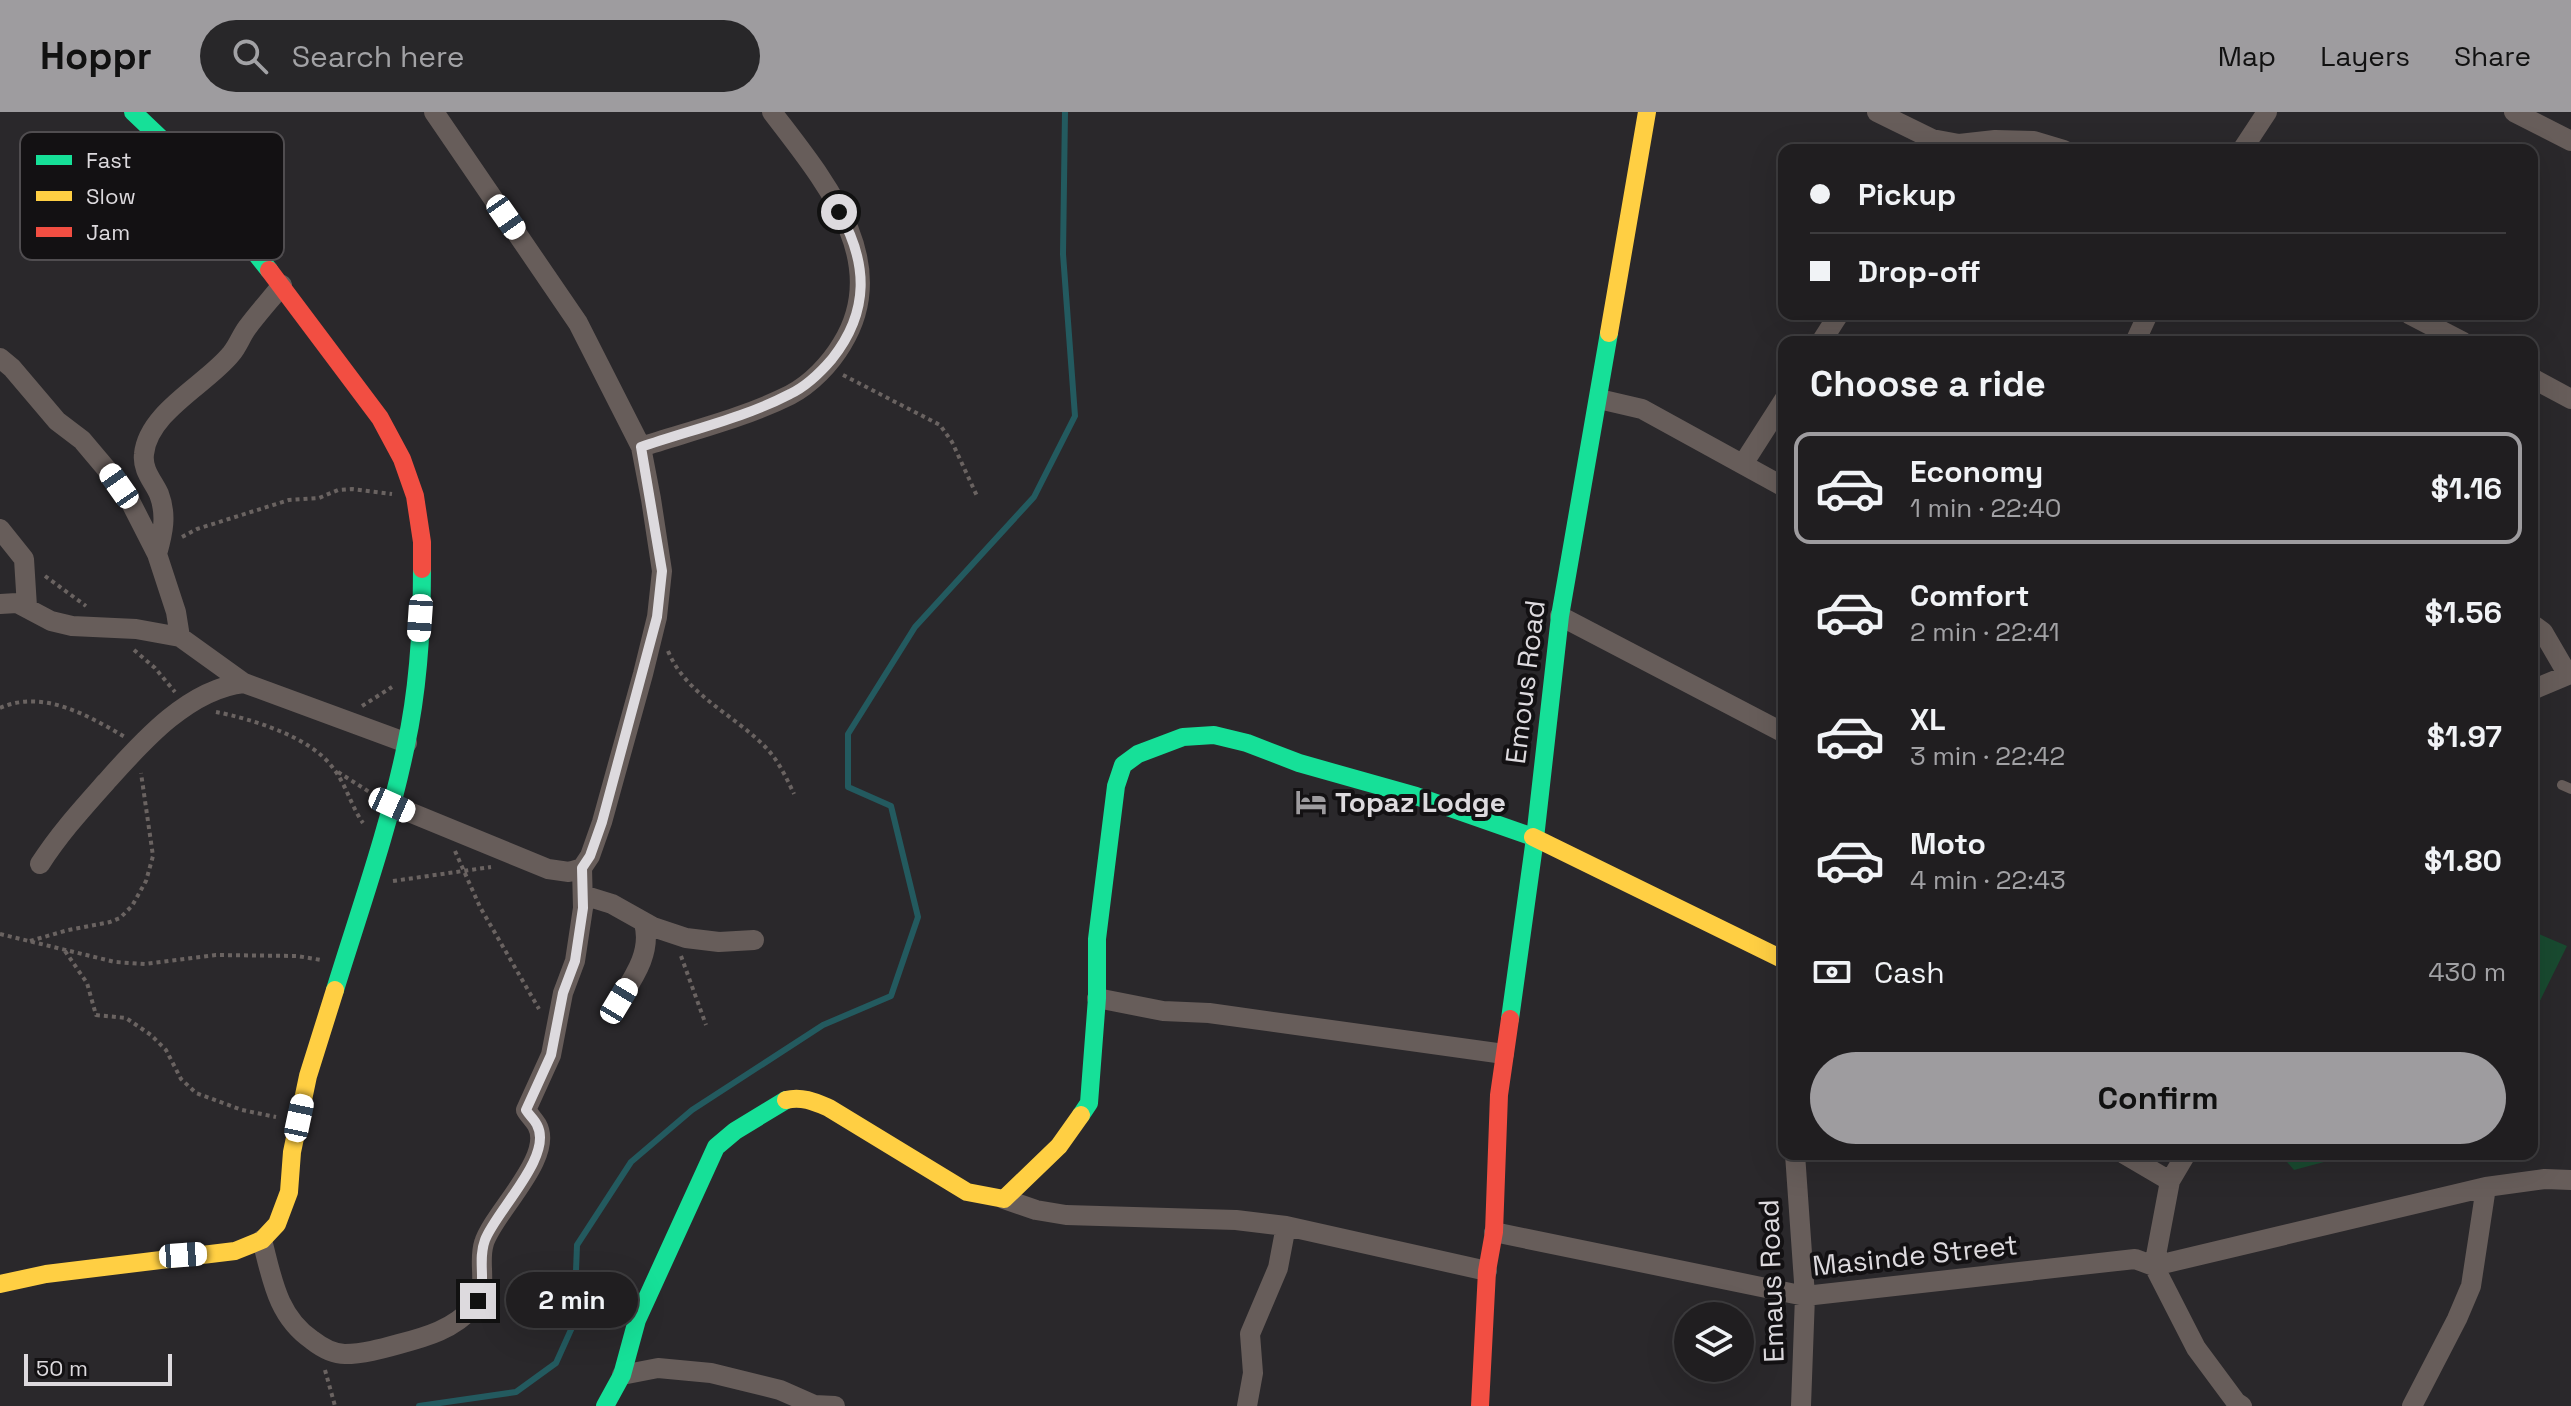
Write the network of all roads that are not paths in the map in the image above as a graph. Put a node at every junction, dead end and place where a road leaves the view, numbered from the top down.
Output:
1 (133, 112) edge
2 (434, 112) edge
3 (772, 112) edge
4 (1647, 112) edge
5 (1877, 112) edge
6 (2267, 112) edge
7 (2514, 112) edge
8 (154, 132) edge
9 (2571, 141) edge
10 (1927, 144) edge
11 (1959, 144) edge
12 (2044, 144) edge
13 (2246, 144) edge
14 (262, 260) edge
15 (282, 285) junction
16 (2421, 320) edge
17 (2451, 336) edge
18 (0, 358) edge
19 (2538, 381) edge
20 (1599, 399) junction
21 (2571, 399) edge
22 (1778, 409) edge
23 (641, 447) junction
24 (1743, 464) junction
25 (1778, 484) edge
26 (0, 529) edge
27 (157, 554) junction
28 (0, 604) edge
29 (27, 607) junction
30 (1560, 616) junction
31 (2538, 628) edge
32 (180, 637) junction
33 (2569, 676) edge
34 (244, 683) junction
35 (2538, 688) edge
36 (1778, 730) edge
37 (407, 743) junction
38 (392, 805) junction
39 (1535, 838) junction
40 (40, 864) dead end
41 (582, 868) junction
42 (583, 895) junction
43 (644, 923) junction
44 (754, 940) dead end
45 (1778, 957) edge
46 (1097, 998) junction
47 (619, 1001) dead end
48 (1504, 1054) junction
49 (1795, 1160) edge
50 (2134, 1160) edge
51 (2182, 1160) edge
52 (2571, 1180) edge
53 (2170, 1181) junction
54 (2486, 1187) junction
55 (1004, 1199) junction
56 (1286, 1226) junction
57 (1494, 1232) junction
58 (262, 1240) junction
59 (2154, 1266) junction
60 (1487, 1271) junction
61 (0, 1284) edge
62 (1805, 1296) junction
63 (622, 1375) junction
64 (605, 1406) edge
65 (835, 1406) edge
66 (1247, 1406) edge
67 (1480, 1406) edge
68 (1801, 1406) edge
69 (2242, 1406) edge
70 (2412, 1406) edge

1 - 8 street
2 - 23 street
3 - 23 street
4 - 20 street, Emous Road
5 - 10 street
6 - 13 street
7 - 9 street
11 - 12 street
14 - 15 street
15 - 27 street
15 - 37 street
16 - 17 street
18 - 27 street
19 - 21 street
20 - 24 street
20 - 30 street, Emous Road
22 - 24 street
23 - 41 street
24 - 25 street
26 - 29 street
27 - 32 street
28 - 29 street
29 - 32 street
30 - 36 street
30 - 39 street, Emous Road
31 - 33 street
32 - 34 street
33 - 35 street
34 - 37 street
34 - 40 street
37 - 38 street
38 - 41 street
38 - 58 street
39 - 45 street
39 - 46 street
39 - 48 street, Emous Road
41 - 42 street
42 - 43 street
42 - 58 street
43 - 44 street
43 - 47 street
46 - 48 street
46 - 55 street
48 - 57 street, Emous Road
49 - 62 street, Emaus Road
50 - 53 street
51 - 53 street
52 - 54 street, Masinde Street
53 - 59 street
54 - 59 street, Masinde Street
54 - 70 street
55 - 56 street
55 - 63 street
56 - 60 street
56 - 66 street
57 - 60 street, Emous Road
57 - 62 street, Masinde Street
58 - 61 street
59 - 62 street, Masinde Street
59 - 69 street
60 - 67 street, Emous Road
62 - 68 street, Emaus Road
63 - 64 street
63 - 65 street

